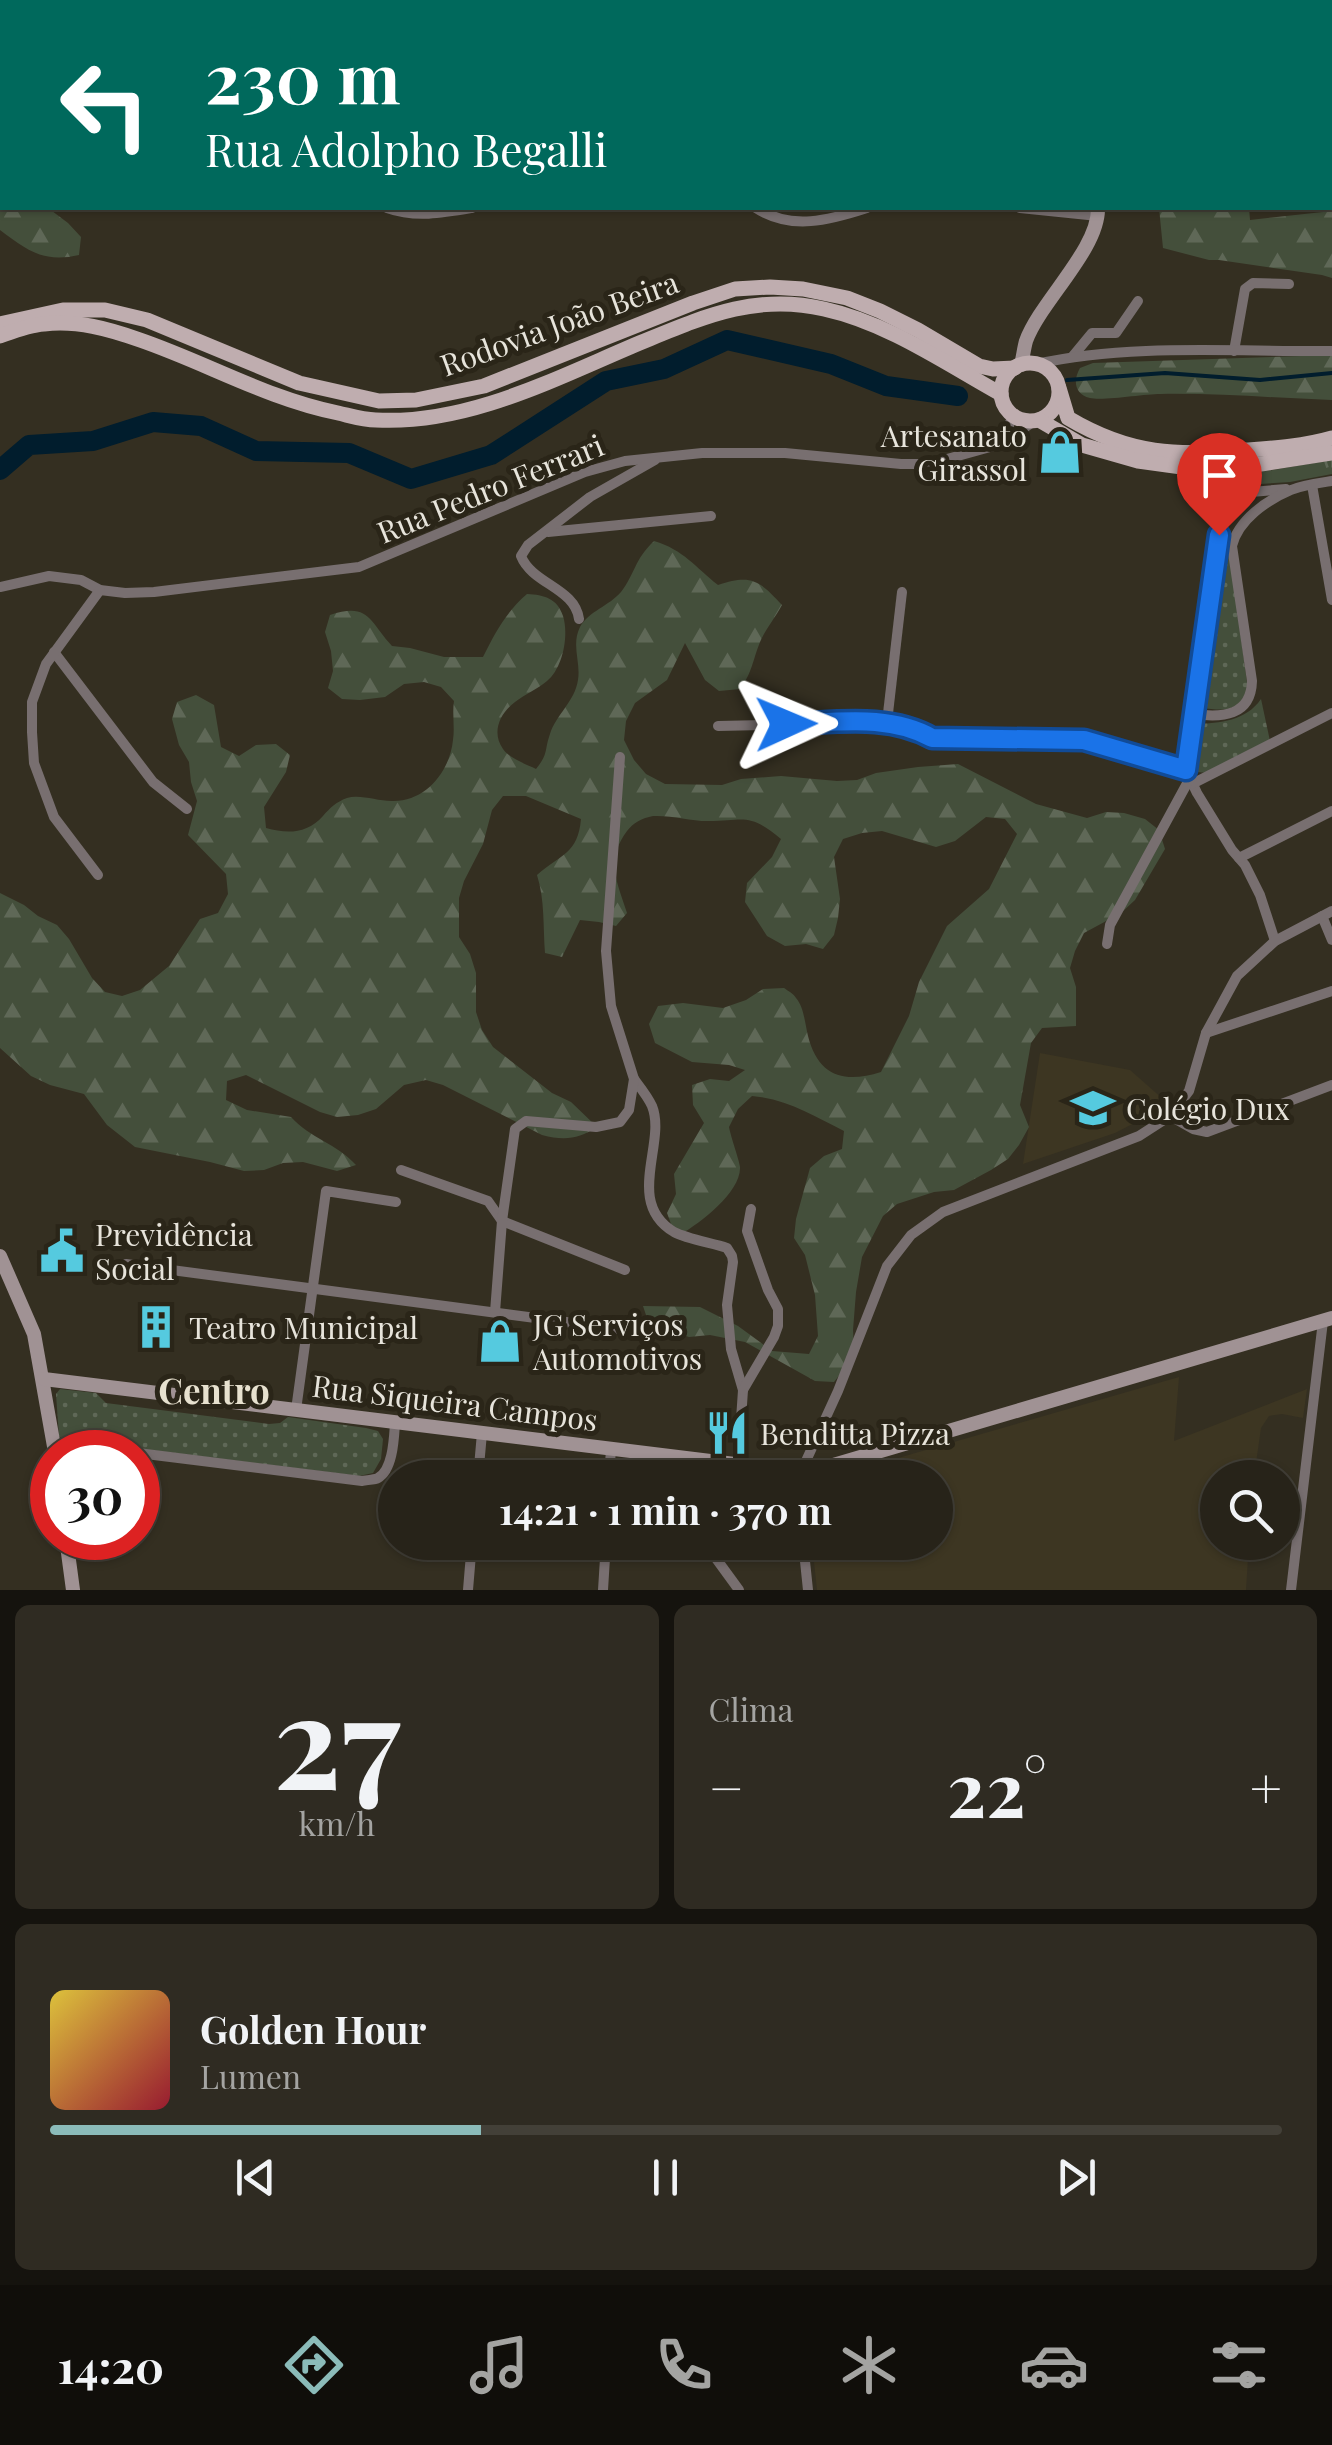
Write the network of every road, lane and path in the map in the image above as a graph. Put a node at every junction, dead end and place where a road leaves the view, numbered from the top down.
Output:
1 (392, 210) edge
2 (460, 210) edge
3 (759, 210) edge
4 (861, 210) edge
5 (1059, 210) edge
6 (1098, 212) edge
7 (1289, 284) dead end
8 (1138, 301) dead end
9 (0, 324) edge
10 (0, 336) edge
11 (1234, 351) junction
12 (1332, 351) edge
13 (1073, 356) junction
14 (1024, 366) junction
15 (1059, 388) junction
16 (1001, 394) junction
17 (1013, 416) junction
18 (1036, 421) junction
19 (1332, 438) edge
20 (1002, 444) junction
21 (1332, 453) edge
22 (660, 457) junction
23 (1229, 469) junction
24 (1332, 481) edge
25 (1312, 485) junction
26 (1225, 488) junction
27 (1292, 489) junction
28 (711, 516) dead end
29 (547, 532) junction
30 (1219, 535) junction
31 (1235, 535) junction
32 (0, 587) edge
33 (100, 590) junction
34 (902, 592) dead end
35 (1332, 600) edge
36 (578, 619) dead end
37 (54, 652) junction
38 (1332, 712) edge
39 (1194, 714) junction
40 (887, 722) junction
41 (718, 726) dead end
42 (620, 756) dead end
43 (1189, 777) junction
44 (187, 810) dead end
45 (1332, 811) edge
46 (1239, 858) junction
47 (98, 874) dead end
48 (1327, 913) edge
49 (1332, 940) edge
50 (1275, 942) junction
51 (1107, 944) dead end
52 (1332, 991) edge
53 (1206, 1034) junction
54 (634, 1079) junction
55 (1332, 1085) edge
56 (1189, 1091) junction
57 (1170, 1116) junction
58 (1183, 1122) junction
59 (400, 1170) dead end
60 (396, 1202) dead end
61 (751, 1208) dead end
62 (502, 1221) junction
63 (749, 1237) junction
64 (730, 1252) junction
65 (0, 1256) edge
66 (126, 1264) dead end
67 (625, 1270) dead end
68 (312, 1288) junction
69 (495, 1312) junction
70 (1328, 1320) edge
71 (642, 1332) dead end
72 (44, 1380) junction
73 (743, 1390) junction
74 (296, 1410) junction
75 (395, 1422) junction
76 (52, 1430) edge
77 (482, 1433) junction
78 (611, 1449) junction
79 (637, 1452) junction
80 (160, 1456) edge
81 (480, 1460) edge
82 (611, 1460) edge
83 (643, 1460) edge
84 (704, 1460) edge
85 (738, 1460) edge
86 (807, 1460) edge
87 (851, 1460) edge
88 (69, 1560) edge
89 (470, 1560) edge
90 (605, 1560) edge
91 (717, 1560) edge
92 (805, 1560) edge
93 (72, 1590) edge
94 (468, 1590) edge
95 (603, 1590) edge
96 (739, 1590) edge
97 (808, 1590) edge
98 (1291, 1590) edge

1 - 2 street
3 - 4 street
5 - 6 street
6 - 14 main road
7 - 11 street
8 - 13 street
9 - 14 main road, Rodovia João Beira
10 - 16 main road, Rodovia João Beira
11 - 12 street
11 - 13 street
13 - 14 street
14 - 15 main road
14 - 16 main road
15 - 18 main road
15 - 19 main road
16 - 17 main road
17 - 18 main road
17 - 20 street
18 - 20 street, Rua Pedro Ferrari
18 - 23 main road
20 - 22 street, Rua Pedro Ferrari
21 - 23 main road
22 - 29 street
22 - 33 street, Rua Pedro Ferrari
23 - 26 street
24 - 25 street
25 - 27 street
25 - 35 street
26 - 27 street
26 - 30 street
27 - 31 street
28 - 29 street
29 - 36 street
30 - 31 street
30 - 39 street
31 - 39 street
32 - 33 street, Rua Pedro Ferrari
33 - 37 street
34 - 40 street
37 - 44 street
37 - 47 street
38 - 43 street
39 - 43 street
40 - 41 street
40 - 43 street
42 - 54 street
43 - 46 street
43 - 51 street
45 - 46 street
46 - 50 street
48 - 49 street
48 - 50 street
50 - 53 street
52 - 53 street
53 - 56 street
54 - 62 street
54 - 64 street
55 - 58 street
56 - 57 street
56 - 58 street
57 - 58 street
57 - 86 street
59 - 62 street
60 - 68 street
61 - 63 street
62 - 67 street
62 - 69 street
63 - 64 street
63 - 73 street
64 - 73 street
65 - 72 main road
66 - 68 street
68 - 69 street
68 - 74 street
69 - 71 street
70 - 87 main road
70 - 98 street
72 - 74 main road, Rua Siqueira Campos
72 - 76 main road
73 - 85 street
74 - 75 main road, Rua Siqueira Campos
75 - 77 main road, Rua Siqueira Campos
75 - 80 street
77 - 78 main road, Rua Siqueira Campos
77 - 81 street
78 - 79 main road, Rua Siqueira Campos
78 - 82 street
79 - 83 street
79 - 84 main road, Rua Siqueira Campos
88 - 93 main road
89 - 94 street
90 - 95 street
91 - 96 street
92 - 97 street

